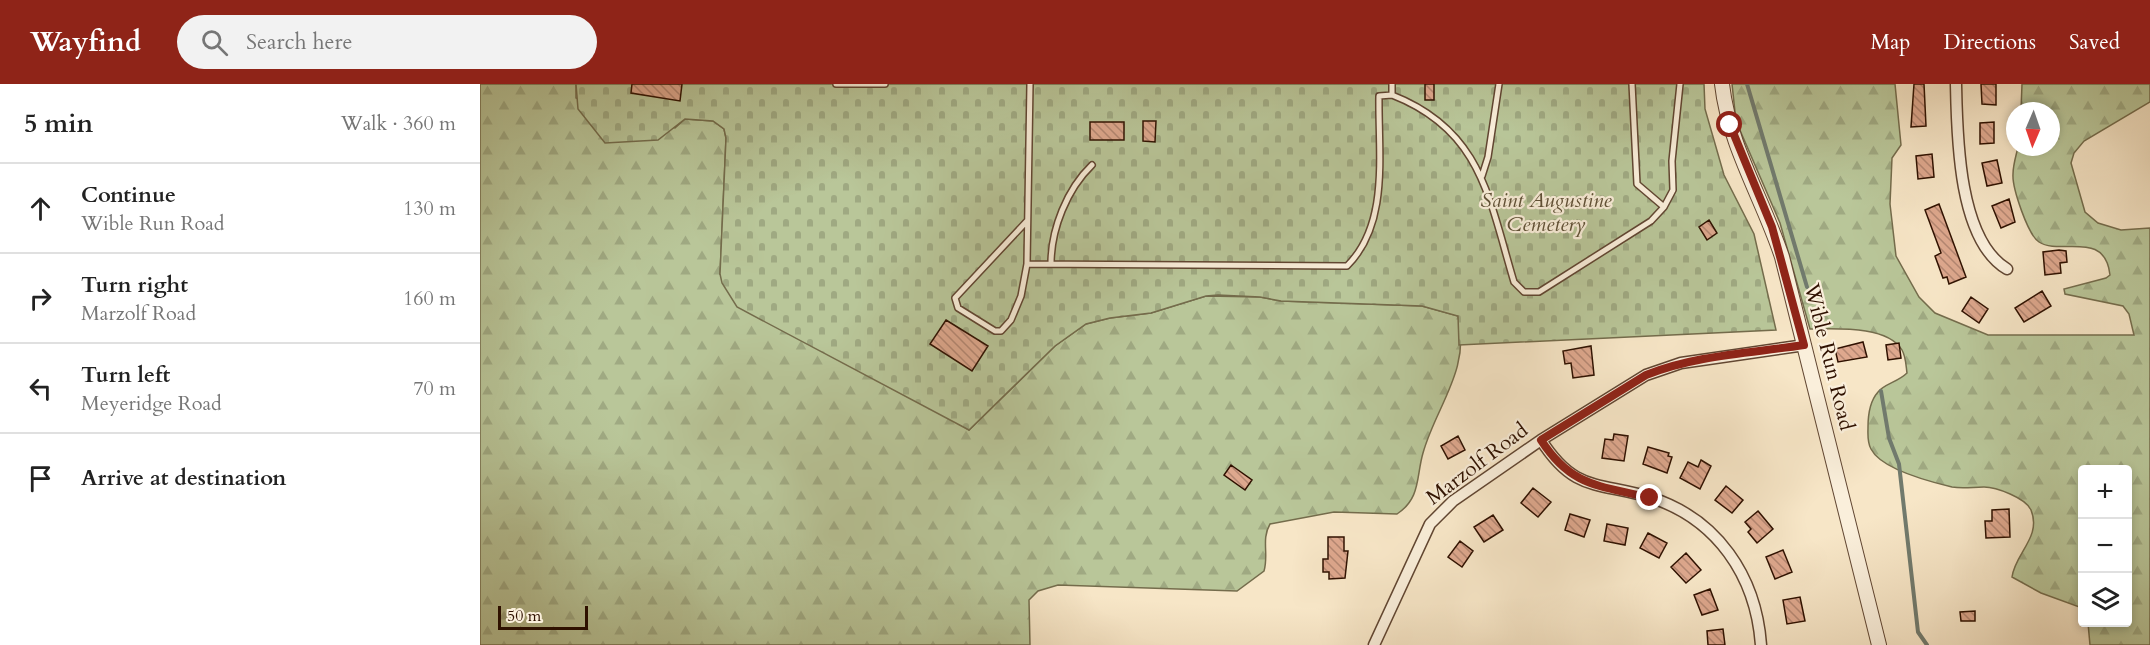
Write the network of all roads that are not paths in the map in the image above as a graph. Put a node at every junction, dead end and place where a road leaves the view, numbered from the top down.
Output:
1 (836, 84) edge
2 (885, 84) edge
3 (1030, 84) edge
4 (1392, 84) edge
5 (1500, 84) edge
6 (1632, 84) edge
7 (1680, 84) edge
8 (1722, 84) edge
9 (1956, 84) edge
10 (1392, 95) junction
11 (1092, 165) dead end
12 (1482, 176) junction
13 (1664, 207) junction
14 (1027, 221) junction
15 (1027, 264) junction
16 (1051, 264) junction
17 (2007, 269) dead end
18 (1804, 345) junction
19 (1541, 440) junction
20 (1374, 645) edge
21 (1761, 645) edge
22 (1879, 645) edge

1 - 2 lane
3 - 14 lane
4 - 10 lane
5 - 12 lane
6 - 13 lane
7 - 13 lane
8 - 18 street, Wible Run Road
9 - 17 street
10 - 12 lane
10 - 16 lane
11 - 16 lane
12 - 13 lane
14 - 15 lane
14 - 15 lane
15 - 16 lane
18 - 19 street, Marzolf Road
18 - 22 street, Wible Run Road
19 - 20 street, Marzolf Road
19 - 21 street

